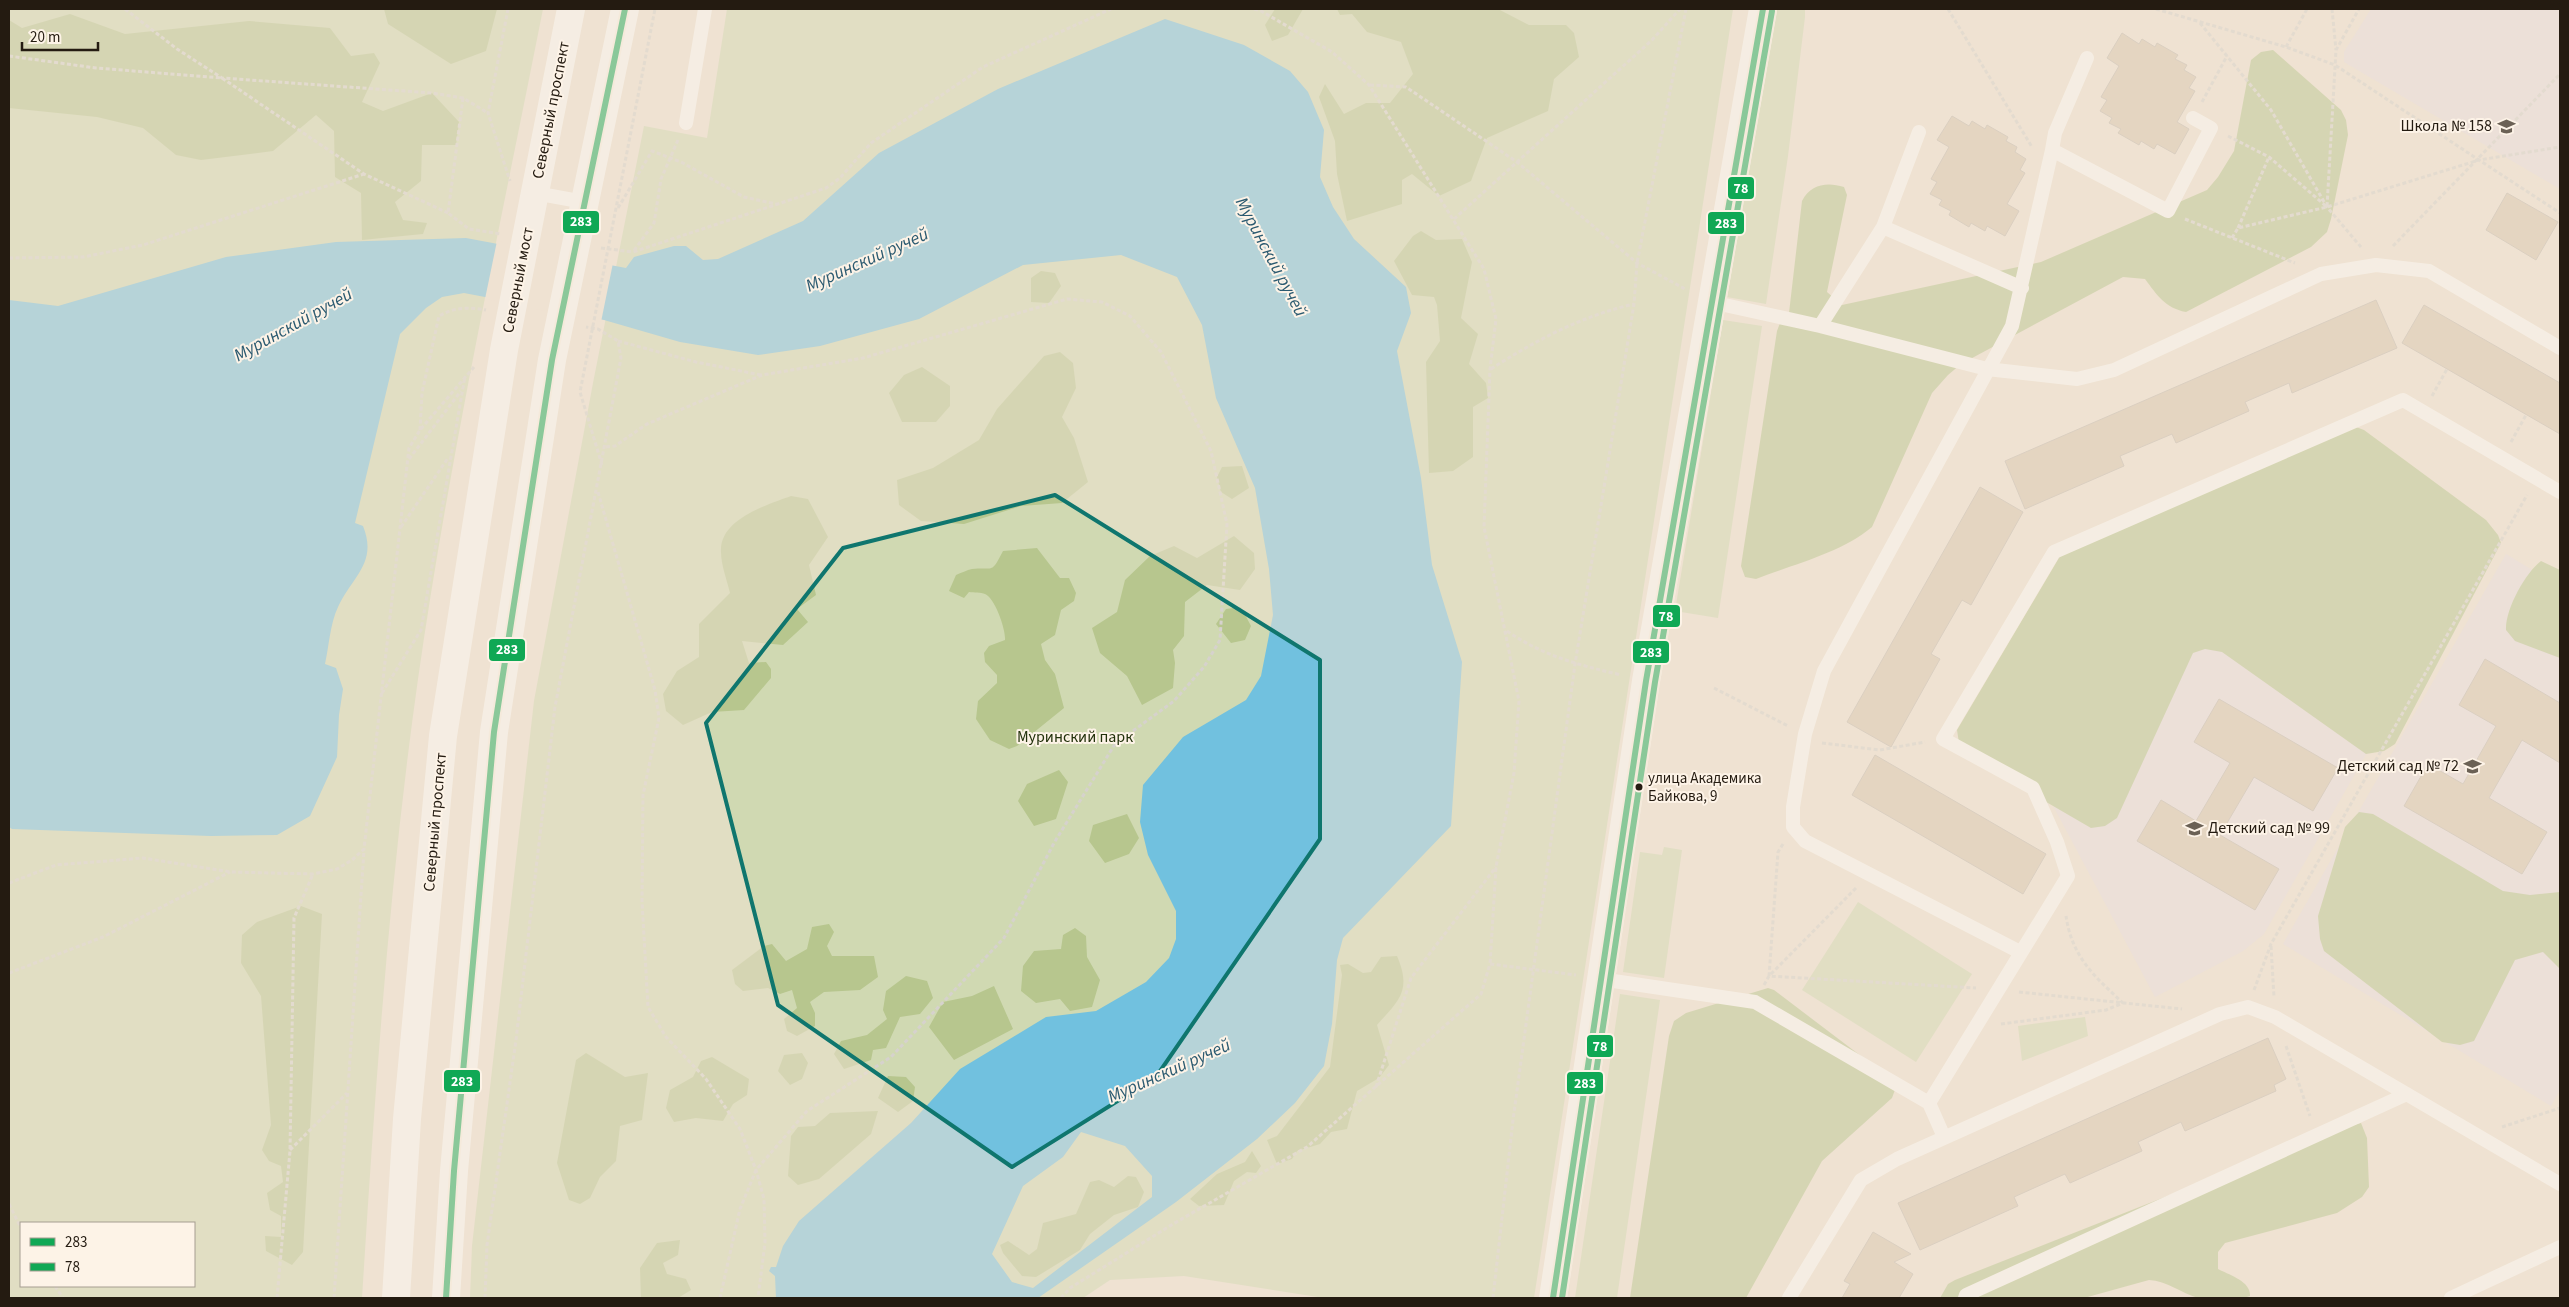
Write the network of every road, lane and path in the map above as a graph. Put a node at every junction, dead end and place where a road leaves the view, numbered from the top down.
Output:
1 (125, 9) edge
2 (508, 9) edge
3 (571, 9) edge
4 (625, 9) edge
5 (655, 9) edge
6 (705, 9) edge
7 (1111, 9) edge
8 (1254, 9) edge
9 (1680, 9) edge
10 (1686, 9) edge
11 (1763, 9) edge
12 (1948, 9) edge
13 (2156, 9) edge
14 (2166, 9) edge
15 (2307, 9) edge
16 (2332, 9) edge
17 (2359, 9) edge
18 (2169, 13) junction
19 (2200, 23) junction
20 (2286, 47) junction
21 (2336, 50) junction
22 (9, 56) edge
23 (2227, 56) junction
24 (2087, 58) dead end
25 (2335, 65) junction
26 (2560, 74) edge
27 (222, 78) junction
28 (1369, 85) junction
29 (488, 113) junction
30 (2193, 118) joint
31 (686, 123) dead end
32 (2211, 128) junction
33 (1919, 132) dead end
34 (2560, 147) edge
35 (2052, 150) junction
36 (2269, 157) junction
37 (670, 158) junction
38 (2479, 160) junction
39 (1516, 162) junction
40 (2048, 173) junction
41 (364, 174) junction
42 (510, 182) dead end
43 (534, 202) junction
44 (776, 204) junction
45 (2327, 207) junction
46 (616, 211) junction
47 (2168, 211) junction
48 (582, 212) junction
49 (448, 213) dead end
50 (2560, 213) edge
51 (1454, 219) junction
52 (1883, 227) junction
53 (2238, 228) junction
54 (2232, 238) junction
55 (9, 258) edge
56 (1637, 263) junction
57 (2376, 265) junction
58 (2322, 274) junction
59 (2022, 288) junction
60 (1711, 302) junction
61 (1634, 304) junction
62 (1820, 326) junction
63 (618, 341) dead end
64 (2560, 348) edge
65 (504, 350) joint
66 (477, 364) dead end
67 (1490, 369) junction
68 (1987, 369) junction
69 (2447, 369) dead end
70 (762, 375) junction
71 (466, 376) junction
72 (462, 390) junction
73 (2422, 411) junction
74 (2526, 415) dead end
75 (606, 447) dead end
76 (450, 455) junction
77 (2502, 458) junction
78 (408, 461) junction
79 (2537, 478) junction
80 (597, 490) junction
81 (2560, 492) edge
82 (400, 527) junction
83 (1507, 630) junction
84 (1575, 664) junction
85 (1646, 681) junction
86 (382, 694) junction
87 (1793, 827) junction
88 (364, 849) junction
89 (1496, 868) junction
90 (231, 872) junction
91 (1870, 873) junction
92 (312, 874) junction
93 (2068, 876) junction
94 (9, 883) edge
95 (2020, 952) junction
96 (1490, 964) junction
97 (1533, 968) junction
98 (9, 973) edge
99 (1769, 976) junction
100 (1600, 979) junction
101 (1997, 989) junction
102 (1755, 1002) junction
103 (2123, 1003) junction
104 (2248, 1007) junction
105 (2220, 1014) junction
106 (1975, 1027) junction
107 (1376, 1088) junction
108 (347, 1092) junction
109 (2407, 1094) junction
110 (1929, 1103) junction
111 (2560, 1108) edge
112 (2477, 1135) junction
113 (1944, 1137) junction
114 (290, 1151) junction
115 (756, 1170) junction
116 (2560, 1184) edge
117 (9, 1204) edge
118 (20, 1226) edge
119 (2560, 1247) edge
120 (56, 1287) edge
121 (63, 1298) edge
122 (277, 1298) edge
123 (334, 1298) edge
124 (396, 1298) edge
125 (446, 1298) edge
126 (484, 1298) edge
127 (720, 1298) edge
128 (758, 1298) edge
129 (1061, 1298) edge
130 (1493, 1298) edge
131 (1553, 1298) edge
132 (1789, 1298) edge
133 (1965, 1298) edge
134 (2450, 1298) edge

1 - 27 path
2 - 29 path
3 - 43 main road, Северный проспект
4 - 48 main road
5 - 46 path
6 - 31 lane
7 - 44 path
8 - 28 path
9 - 39 path
10 - 56 path
11 - 60 main road
12 - 40 path
13 - 18 path
14 - 18 path
15 - 20 path
16 - 21 path
17 - 21 path
18 - 19 path
19 - 20 path
19 - 23 path
20 - 25 path
21 - 25 path
22 - 27 path
23 - 30 path
23 - 45 path
24 - 35 lane
25 - 38 path
25 - 45 path
26 - 38 path
27 - 29 path
27 - 41 path
28 - 39 path
28 - 51 path
29 - 42 path
30 - 32 lane
32 - 36 path
32 - 47 lane
33 - 52 lane
34 - 38 path
35 - 40 lane
35 - 47 lane
36 - 45 path
36 - 53 path
37 - 44 path
37 - 44 path
37 - 46 path
38 - 45 path
38 - 50 path
38 - 57 path
39 - 51 path
39 - 56 path
40 - 59 lane
41 - 49 path
41 - 55 path
43 - 48 lane
43 - 65 main road, Северный мост
45 - 53 path
45 - 57 path
46 - 80 path
47 - 54 path
48 - 125 main road
51 - 67 path
52 - 59 lane
52 - 62 lane
53 - 54 path
54 - 58 path
56 - 60 path
56 - 61 path
57 - 58 lane
57 - 64 lane
58 - 68 lane
59 - 68 lane
60 - 62 lane
60 - 85 main road
61 - 67 path
61 - 84 path
62 - 68 lane
63 - 70 path
65 - 124 main road, Северный проспект
66 - 71 path
67 - 83 path
68 - 87 lane
69 - 73 path
70 - 75 path
70 - 115 path
71 - 72 path
71 - 78 path
72 - 76 path
72 - 78 path
73 - 77 lane
73 - 93 lane
74 - 77 path
76 - 82 path
76 - 86 path
77 - 79 lane
78 - 82 path
79 - 81 lane
79 - 104 path
80 - 115 path
80 - 126 path
82 - 86 path
83 - 84 path
83 - 89 path
84 - 85 path
84 - 97 path
85 - 100 main road
86 - 88 path
87 - 91 lane
87 - 99 path
88 - 92 path
88 - 108 path
89 - 96 path
89 - 107 path
90 - 92 path
90 - 94 path
90 - 98 path
91 - 95 lane
91 - 99 path
92 - 114 path
93 - 95 lane
93 - 103 path
95 - 101 lane
96 - 97 path
96 - 107 path
97 - 100 path
97 - 130 path
99 - 101 path
99 - 102 path
100 - 102 lane
100 - 131 main road
101 - 103 path
101 - 106 lane
102 - 110 lane
103 - 105 path
103 - 106 path
104 - 105 lane
104 - 109 lane
105 - 113 lane
106 - 110 lane
107 - 129 path
108 - 114 path
108 - 123 path
109 - 112 lane
109 - 133 lane
110 - 113 lane
111 - 112 path
112 - 116 lane
113 - 132 lane
114 - 122 path
115 - 127 path
115 - 128 path
117 - 118 path
119 - 134 lane
120 - 121 path

